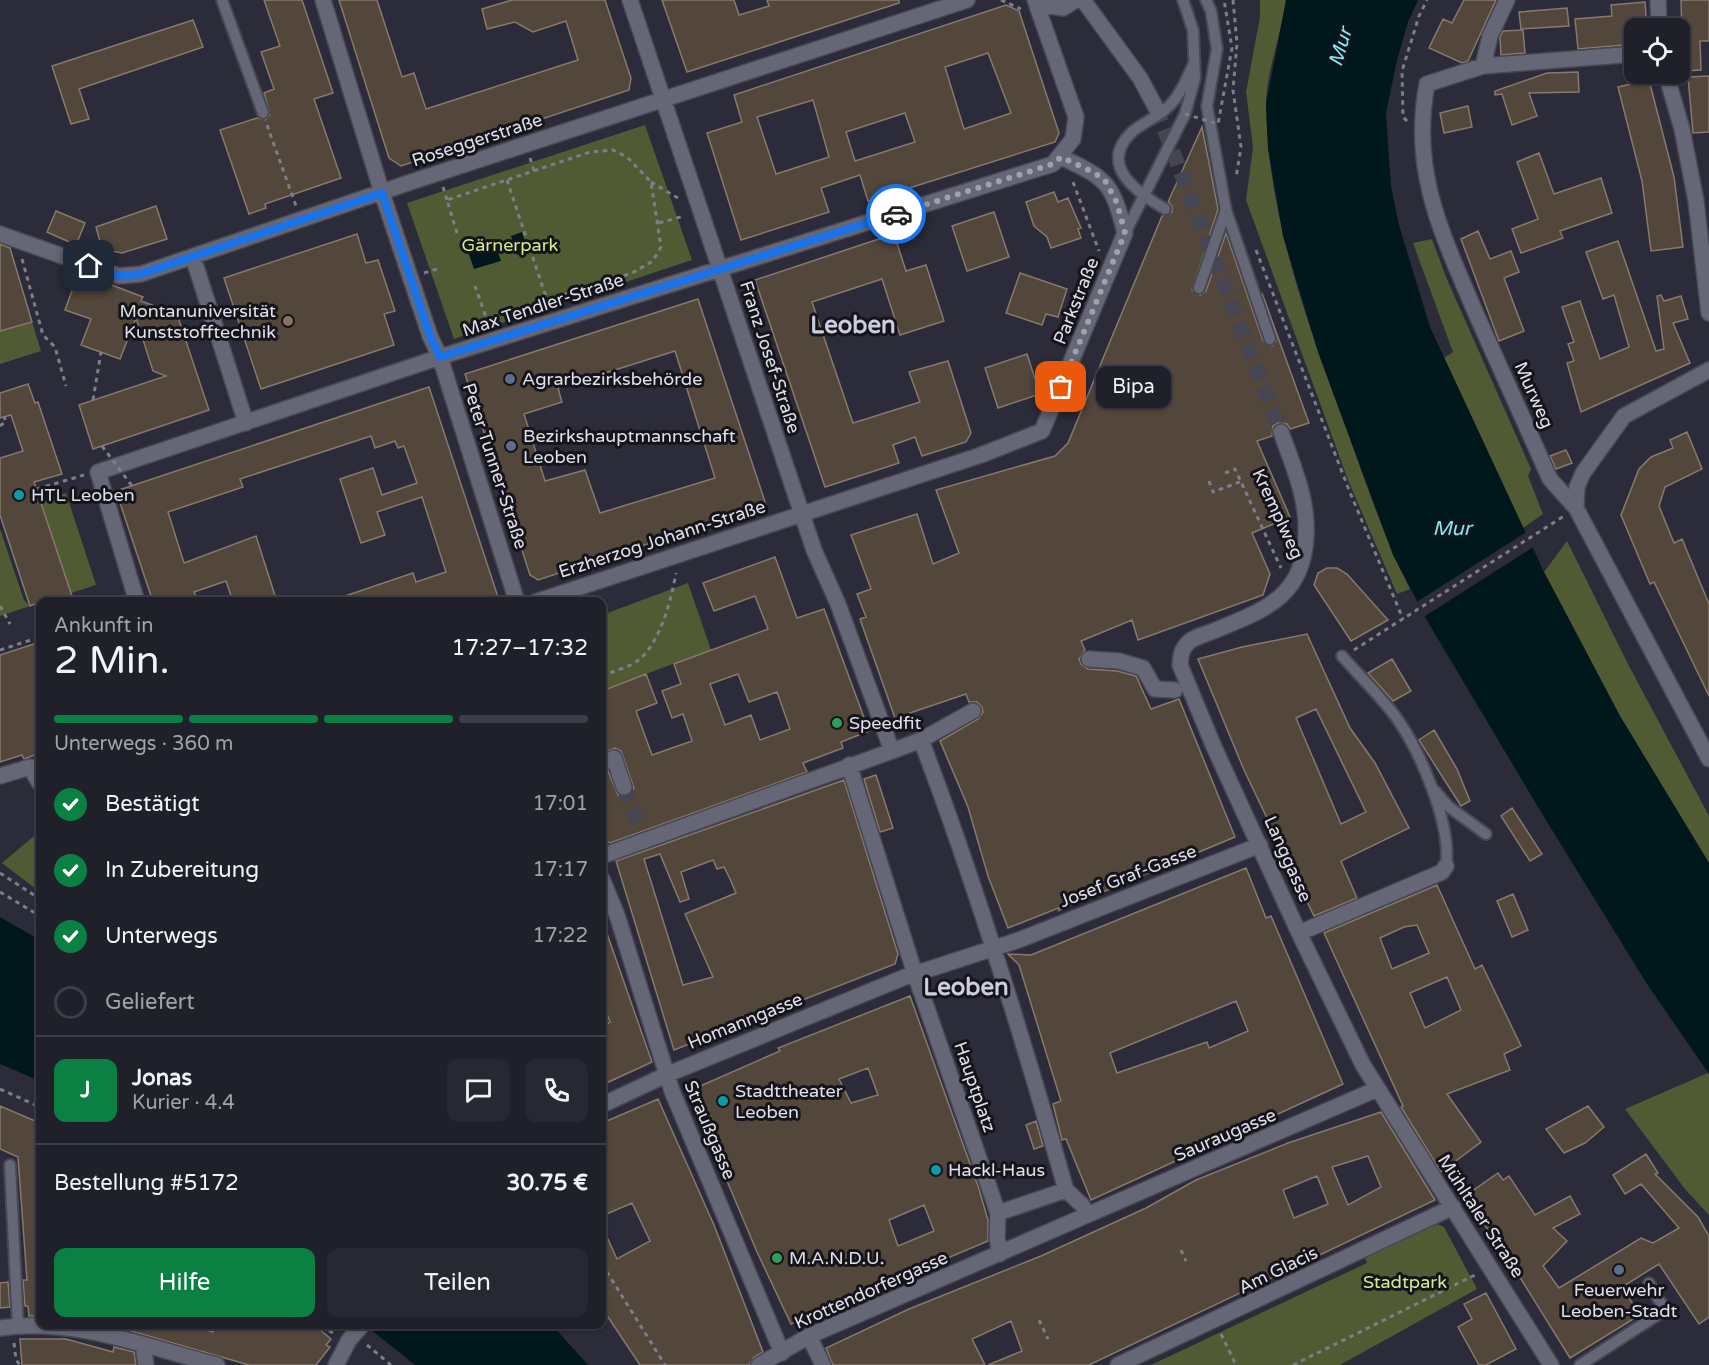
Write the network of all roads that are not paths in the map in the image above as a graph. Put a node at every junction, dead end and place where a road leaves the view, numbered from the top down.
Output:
1 (222, 0) edge
2 (323, 0) edge
3 (630, 0) edge
4 (967, 0) edge
5 (1076, 0) edge
6 (1083, 0) edge
7 (1183, 0) edge
8 (1206, 0) edge
9 (1507, 0) edge
10 (1658, 0) edge
11 (1036, 2) edge
12 (1659, 18) edge
13 (1624, 55) edge
14 (1194, 63) junction
15 (1483, 66) junction
16 (1669, 84) edge
17 (662, 99) junction
18 (1156, 108) tunnel mouth
19 (263, 113) road end
20 (1061, 157) junction
21 (382, 193) junction
22 (1142, 194) junction
23 (1165, 209) dead end
24 (1226, 210) junction
25 (1125, 233) junction
26 (0, 234) edge
27 (193, 257) junction
28 (720, 269) junction
29 (1199, 288) dead end
30 (1709, 313) edge
31 (1270, 339) dead end
32 (440, 357) junction
33 (1709, 370) edge
34 (246, 423) junction
35 (1281, 432) tunnel mouth
36 (1576, 507) junction
37 (801, 513) junction
38 (136, 597) edge
39 (515, 597) edge
40 (550, 597) edge
41 (1188, 642) joint
42 (1342, 656) dead end
43 (1089, 659) dead end
44 (1175, 690) dead end
45 (973, 711) dead end
46 (921, 740) junction
47 (892, 751) junction
48 (1707, 753) edge
49 (606, 762) edge
50 (846, 766) junction
51 (0, 776) edge
52 (36, 777) edge
53 (1429, 784) junction
54 (624, 787) tunnel mouth
55 (1486, 834) dead end
56 (1260, 845) junction
57 (606, 855) edge
58 (1446, 866) joint
59 (606, 896) edge
60 (610, 912) edge
61 (1299, 933) junction
62 (1001, 946) junction
63 (910, 976) junction
64 (666, 1075) junction
65 (1377, 1089) junction
66 (606, 1103) edge
67 (10, 1165) dead end
68 (1066, 1190) junction
69 (1453, 1207) junction
70 (998, 1213) junction
71 (1087, 1215) junction
72 (1000, 1254) junction
73 (1649, 1283) dead end
74 (36, 1326) edge
75 (10, 1327) edge
76 (102, 1329) edge
77 (359, 1329) edge
78 (809, 1336) junction
79 (143, 1346) junction
80 (783, 1353) junction
81 (146, 1365) edge
82 (217, 1365) edge
83 (336, 1365) edge
84 (759, 1365) edge
85 (823, 1365) edge
86 (1118, 1365) edge
87 (1551, 1365) edge
88 (1580, 1365) edge

1 - 19 lane
2 - 21 street, Peter Tunner-Straße
3 - 17 street, Franz Josef-Straße
4 - 17 street, Roseggerstraße
5 - 11 street
6 - 18 street
7 - 14 lane
8 - 24 lane
9 - 15 street
10 - 12 street
11 - 20 street
13 - 15 street, Murweg
14 - 22 lane
14 - 22 lane
15 - 36 street, Murweg
16 - 30 street
17 - 21 street, Roseggerstraße
17 - 28 street, Franz Josef-Straße
20 - 25 street
20 - 28 street, Max Tendler-Straße
21 - 27 street, Roseggerstraße
21 - 32 street, Peter Tunner-Straße
22 - 23 lane
22 - 25 lane
24 - 29 lane
24 - 31 lane
25 - 37 street, Parkstraße
26 - 27 street, Roseggerstraße
27 - 34 street
28 - 32 street, Max Tendler-Straße
28 - 37 street, Franz Josef-Straße
32 - 34 street, Max Tendler-Straße
32 - 39 street, Peter Tunner-Straße
33 - 36 street
34 - 38 street, Max Tendler-Straße
35 - 41 street, Kremplweg
36 - 48 street, Murweg
37 - 40 street, Erzherzog Johann-Straße
37 - 47 street, Franz Josef-Straße
41 - 56 street, Langgasse
42 - 53 lane
43 - 44 street
45 - 46 street
46 - 47 street
46 - 62 street
47 - 50 street
49 - 54 street
50 - 57 street
50 - 63 street, Hauptplatz
51 - 52 street
53 - 55 lane
53 - 58 lane
56 - 61 street, Langgasse
56 - 62 street, Josef Graf-Gasse
58 - 61 street
59 - 60 street, Straußgasse
60 - 64 street, Straußgasse
61 - 65 street, Langgasse
62 - 63 street
62 - 68 street
63 - 64 street, Homanngasse
63 - 70 street, Hauptplatz
64 - 66 street, Homanngasse
64 - 80 street, Straußgasse
65 - 69 street, Mühltaler Straße
65 - 71 street, Sauraugasse
67 - 75 lane
68 - 70 street
68 - 71 street
69 - 86 street, Am Glacis
69 - 87 street, Mühltaler Straße
70 - 72 street, Hauptplatz
71 - 72 street
72 - 78 street, Krottendorfergasse
73 - 88 lane
74 - 75 street
76 - 79 street
77 - 83 street, bridge
78 - 80 street, Krottendorfergasse
78 - 85 street
79 - 81 street
79 - 82 street
80 - 84 street, Krottendorfergasse

